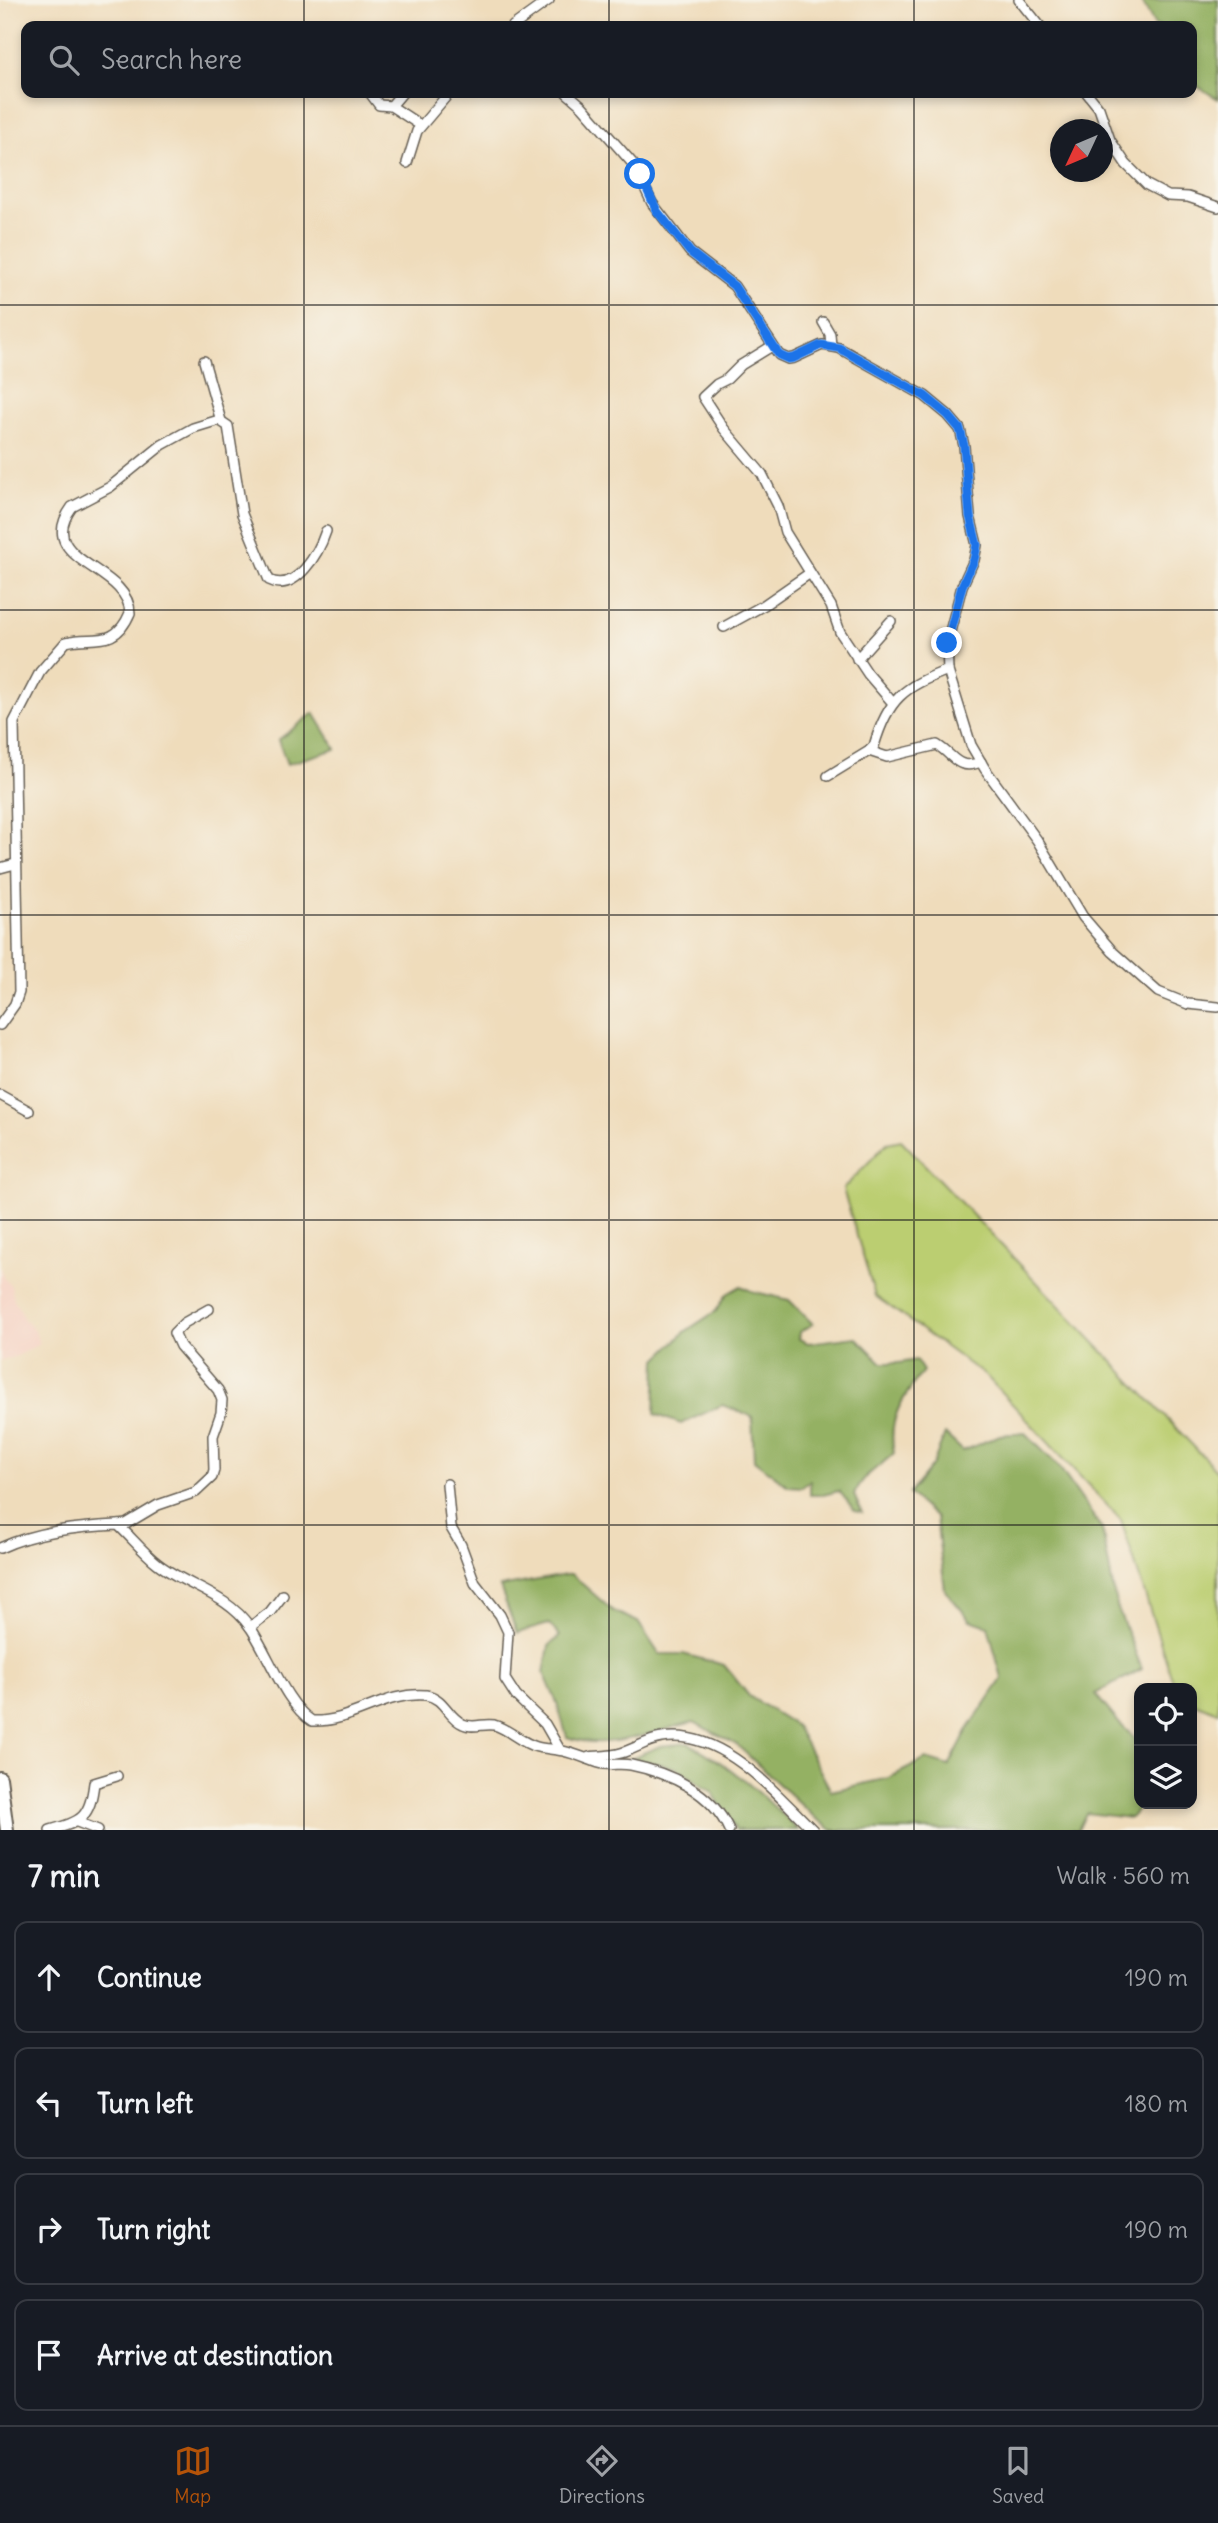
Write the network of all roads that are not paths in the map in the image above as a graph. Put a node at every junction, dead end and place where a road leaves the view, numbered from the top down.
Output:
1 (549, 0) edge
2 (1019, 0) edge
3 (520, 21) edge
4 (1036, 21) edge
5 (374, 98) edge
6 (398, 98) edge
7 (444, 98) edge
8 (572, 98) edge
9 (1091, 98) edge
10 (391, 106) junction
11 (420, 125) junction
12 (407, 163) dead end
13 (1218, 207) edge
14 (823, 322) dead end
15 (772, 346) junction
16 (831, 346) junction
17 (204, 361) dead end
18 (220, 421) junction
19 (326, 531) dead end
20 (810, 572) junction
21 (891, 621) dead end
22 (724, 627) dead end
23 (858, 659) junction
24 (948, 670) junction
25 (893, 703) junction
26 (869, 751) junction
27 (981, 762) junction
28 (828, 776) dead end
29 (15, 864) junction
30 (0, 867) edge
31 (1218, 1007) edge
32 (0, 1025) edge
33 (0, 1095) edge
34 (29, 1111) dead end
35 (209, 1309) dead end
36 (447, 1484) dead end
37 (118, 1525) junction
38 (0, 1548) edge
39 (283, 1595) dead end
40 (250, 1627) junction
41 (559, 1750) junction
42 (587, 1757) junction
43 (117, 1776) dead end
44 (0, 1778) edge
45 (77, 1822) junction
46 (7, 1830) edge
47 (50, 1830) edge
48 (98, 1830) edge
49 (730, 1830) edge
50 (813, 1830) edge

1 - 3 street
2 - 4 street
5 - 10 street
6 - 10 street
7 - 11 street
8 - 15 street
9 - 13 street
10 - 11 street
11 - 12 street
14 - 16 street
15 - 16 street
15 - 20 street
16 - 24 street
17 - 18 street
18 - 19 street
18 - 29 street
20 - 22 street
20 - 23 street
21 - 23 street
23 - 25 street
24 - 25 street
24 - 27 street
25 - 26 street
26 - 27 street
26 - 28 street
27 - 31 street
29 - 30 street
29 - 32 street
33 - 34 street
35 - 37 street
36 - 41 street
37 - 38 street
37 - 40 street
39 - 40 street
40 - 41 street
41 - 42 street
42 - 49 street
42 - 50 street
43 - 45 street
44 - 46 street
45 - 47 street
45 - 48 street

